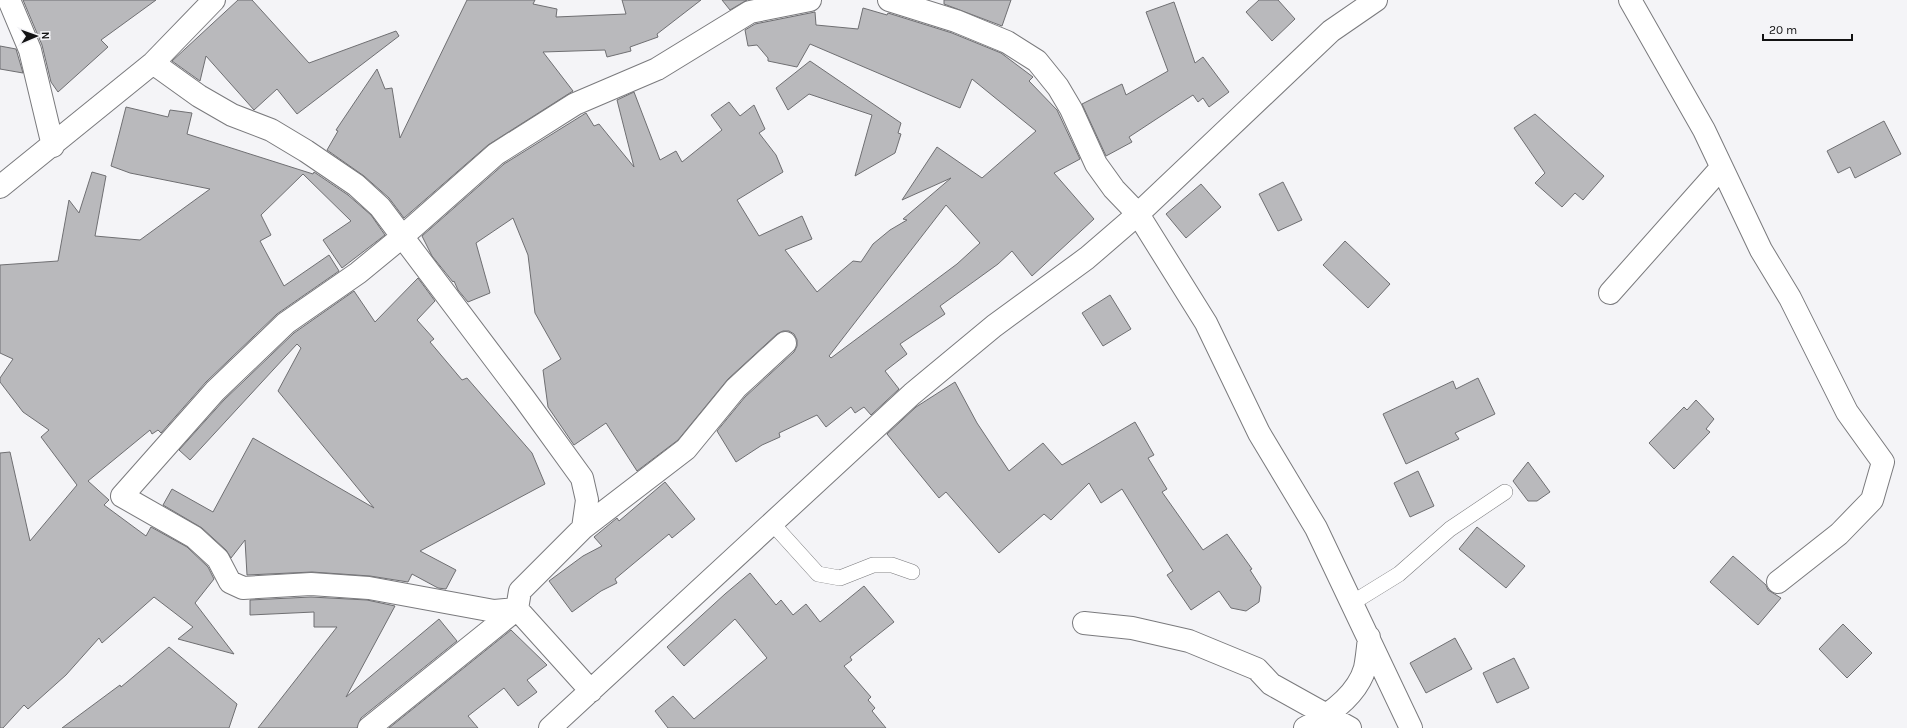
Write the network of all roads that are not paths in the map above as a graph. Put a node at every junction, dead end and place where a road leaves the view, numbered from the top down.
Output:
1 (9, 0) edge
2 (214, 0) edge
3 (810, 0) edge
4 (889, 0) edge
5 (1376, 0) edge
6 (1630, 0) edge
7 (153, 63) junction
8 (53, 146) junction
9 (1721, 168) junction
10 (0, 188) edge
11 (1138, 214) junction
12 (404, 236) junction
13 (1610, 293) dead end
14 (785, 344) dead end
15 (1505, 492) dead end
16 (771, 522) junction
17 (583, 528) junction
18 (912, 572) dead end
19 (1778, 582) dead end
20 (1352, 603) junction
21 (517, 609) junction
22 (1084, 623) dead end
23 (1369, 637) junction
24 (592, 691) junction
25 (1327, 716) junction
26 (369, 728) edge
27 (550, 728) edge
28 (1305, 728) edge
29 (1350, 728) edge
30 (1411, 728) edge

1 - 8 street
2 - 7 street
3 - 12 street
4 - 11 street
5 - 11 street
6 - 9 street
7 - 8 street
7 - 12 street
8 - 10 street
9 - 13 street
9 - 19 street
11 - 16 street
11 - 20 street
12 - 17 street
12 - 21 street
14 - 17 street
15 - 20 lane
16 - 18 lane
16 - 24 street
17 - 21 street
20 - 23 street
21 - 24 street
21 - 26 street
22 - 25 street
23 - 25 street
23 - 30 street
24 - 27 street
25 - 28 street
25 - 29 street

